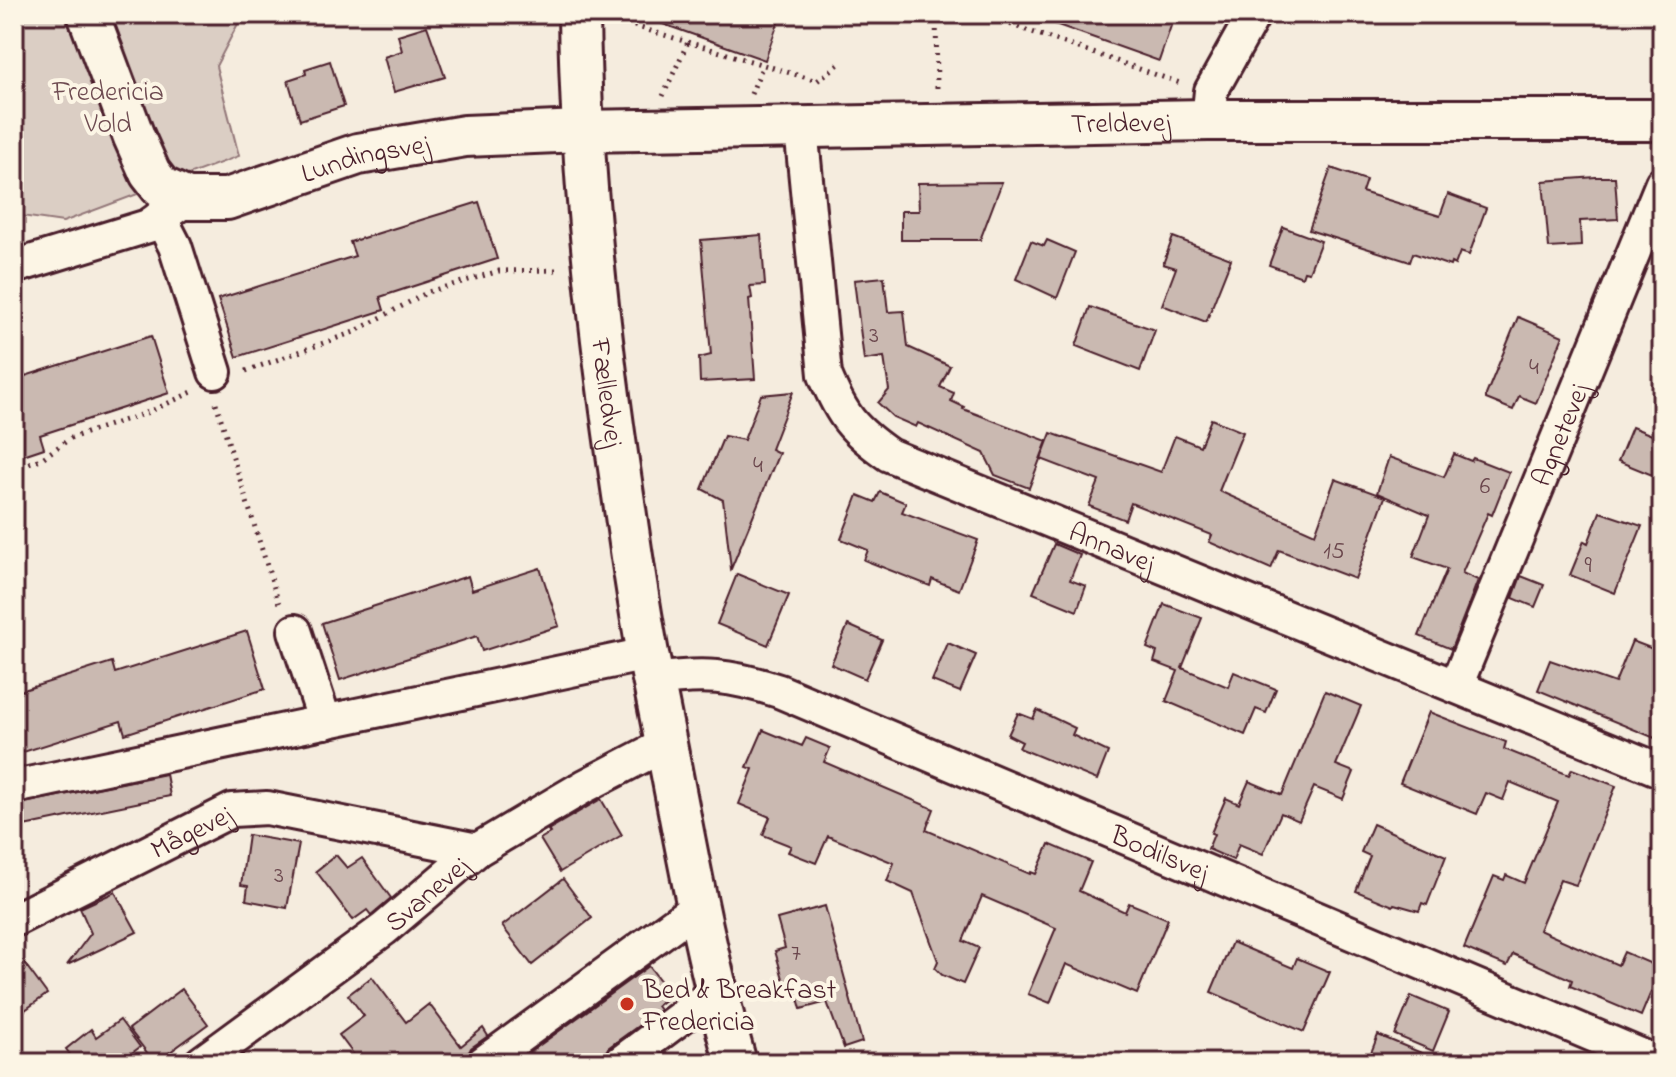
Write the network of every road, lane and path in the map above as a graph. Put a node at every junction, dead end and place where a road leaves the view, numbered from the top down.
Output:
1 (88, 14) edge
2 (936, 14) edge
3 (980, 14) edge
4 (1254, 14) edge
5 (579, 17) edge
6 (688, 42) junction
7 (839, 64) dead end
8 (1210, 105) junction
9 (1662, 120) edge
10 (938, 125) junction
11 (801, 128) junction
12 (581, 131) junction
13 (647, 132) junction
14 (1662, 183) edge
15 (173, 208) junction
16 (14, 267) edge
17 (594, 269) junction
18 (213, 378) junction
19 (14, 468) edge
20 (295, 631) joint
21 (650, 667) junction
22 (1456, 686) junction
23 (325, 722) junction
24 (664, 745) junction
25 (1662, 771) edge
26 (14, 787) edge
27 (477, 850) junction
28 (696, 908) junction
29 (14, 920) edge
30 (715, 992) junction
31 (201, 1063) edge
32 (483, 1063) edge
33 (620, 1063) edge
34 (736, 1063) edge
35 (1659, 1063) edge

1 - 15 street
2 - 10 path
3 - 8 path
4 - 8 street
5 - 6 path
5 - 12 street, Fælledvej
6 - 7 path
6 - 13 path
8 - 9 street, Treldevej
8 - 10 street, Treldevej
10 - 11 street, Treldevej
11 - 13 street, Treldevej
11 - 22 street, Annavej
12 - 13 street, Treldevej
12 - 15 street, Lundingsvej
12 - 17 street, Fælledvej
14 - 22 street, Agnetevej
15 - 16 street, Lundingsvej
15 - 18 street
17 - 18 path
17 - 21 street, Fælledvej
18 - 19 path
18 - 20 path
20 - 23 street
21 - 23 street
21 - 24 street, Fælledvej
21 - 35 street, Bodilsvej
22 - 25 street, Annavej
23 - 26 street
24 - 27 street, Svanevej
24 - 28 street, Fælledvej
27 - 29 street, Mågevej
27 - 31 street, Svanevej
28 - 30 street, Fælledvej
28 - 32 street
30 - 33 street
30 - 34 street, Fælledvej

